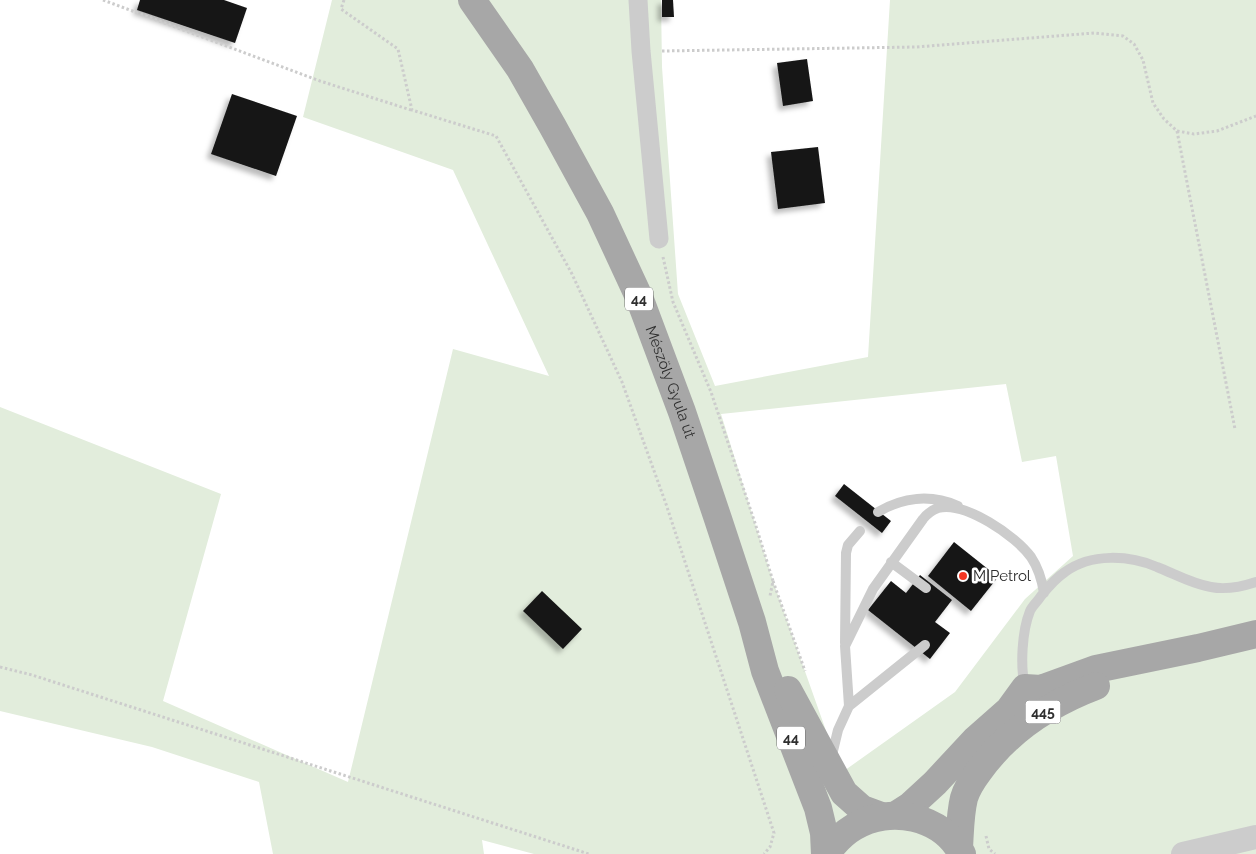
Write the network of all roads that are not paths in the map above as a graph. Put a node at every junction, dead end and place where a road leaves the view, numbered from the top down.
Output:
1 (472, 0) edge
2 (638, 0) edge
3 (659, 239) road end
4 (878, 512) dead end
5 (979, 516) junction
6 (860, 530) dead end
7 (892, 562) junction
8 (1256, 582) edge
9 (926, 588) dead end
10 (1044, 593) junction
11 (760, 612) junction
12 (1256, 634) edge
13 (925, 645) dead end
14 (845, 646) junction
15 (1198, 648) junction
16 (1025, 688) junction
17 (850, 706) junction
18 (829, 767) junction
19 (888, 816) junction
20 (1256, 837) edge
21 (961, 851) edge
22 (826, 854) edge
23 (1182, 854) edge

1 - 11 main road, Mészöly Gyula út / 44
2 - 3 street
4 - 5 lane
5 - 7 lane
5 - 10 lane
6 - 14 lane
7 - 9 lane
7 - 14 lane
8 - 10 lane
10 - 16 lane
11 - 18 main road, Mészöly Gyula út / 44
11 - 22 main road, Mészöly Gyula út / 44
12 - 15 main road, 445
13 - 17 lane
14 - 17 lane
15 - 16 main road, 445
15 - 21 main road, 445
16 - 19 main road, 445
17 - 18 lane
18 - 19 main road, Mészöly Gyula út / 44
19 - 21 main road, Mészöly Gyula út / 44
19 - 22 main road, Mészöly Gyula út / 44
20 - 23 street

